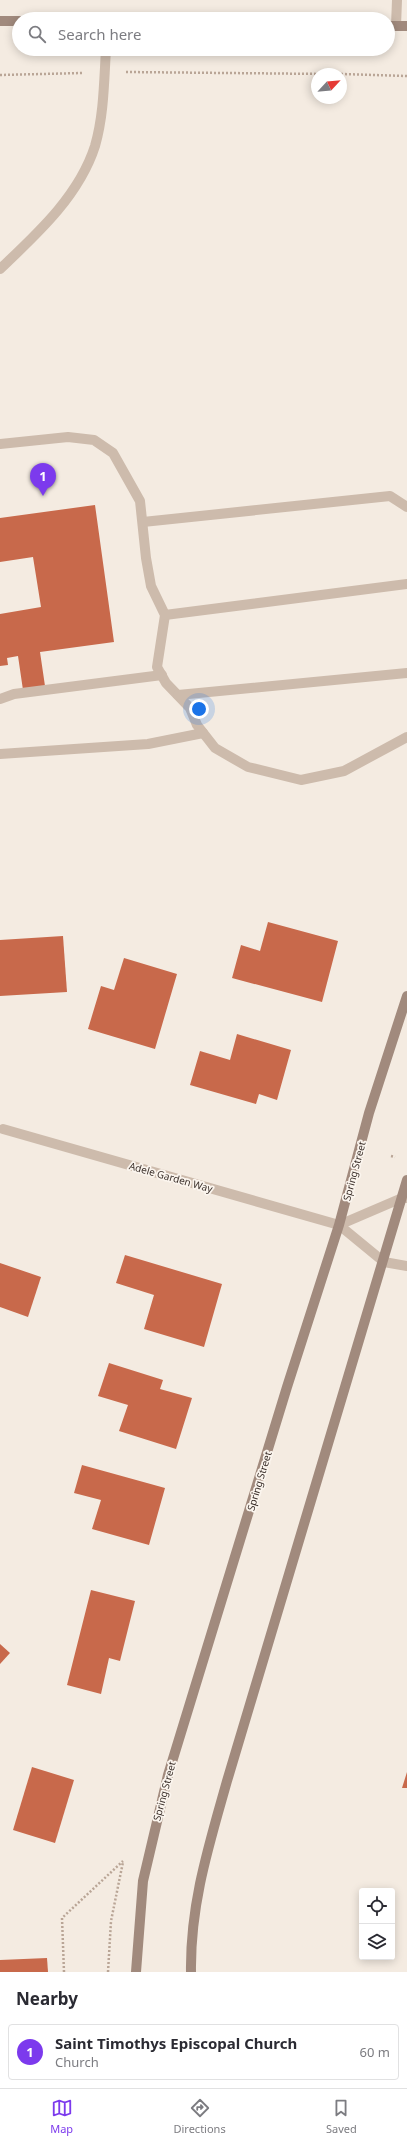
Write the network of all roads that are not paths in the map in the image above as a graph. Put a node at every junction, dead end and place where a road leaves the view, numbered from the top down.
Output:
1 (397, 0) edge
2 (395, 12) edge
3 (0, 21) edge
4 (12, 21) edge
5 (395, 26) edge
6 (407, 26) edge
7 (106, 56) edge
8 (0, 269) edge
9 (0, 444) edge
10 (407, 507) edge
11 (143, 522) junction
12 (407, 584) edge
13 (165, 615) junction
14 (407, 673) edge
15 (162, 675) junction
16 (178, 695) junction
17 (0, 699) edge
18 (203, 733) junction
19 (407, 736) edge
20 (0, 754) edge
21 (407, 996) edge
22 (3, 1129) dead end
23 (407, 1180) edge
24 (405, 1198) edge
25 (339, 1225) junction
26 (384, 1262) junction
27 (407, 1266) edge
28 (136, 1972) edge
29 (192, 1972) edge

1 - 2 street
3 - 4 main road
5 - 6 main road
7 - 8 street
9 - 11 street
10 - 11 street
11 - 13 street
12 - 13 street
13 - 15 street
14 - 16 street
15 - 16 street
15 - 17 street
16 - 18 street
18 - 19 street
18 - 20 street
21 - 25 main road, Spring Street
22 - 25 street, Adele Garden Way
23 - 24 main road
24 - 25 street
24 - 26 main road
25 - 26 street
25 - 28 main road, Spring Street
26 - 27 street
26 - 29 main road

